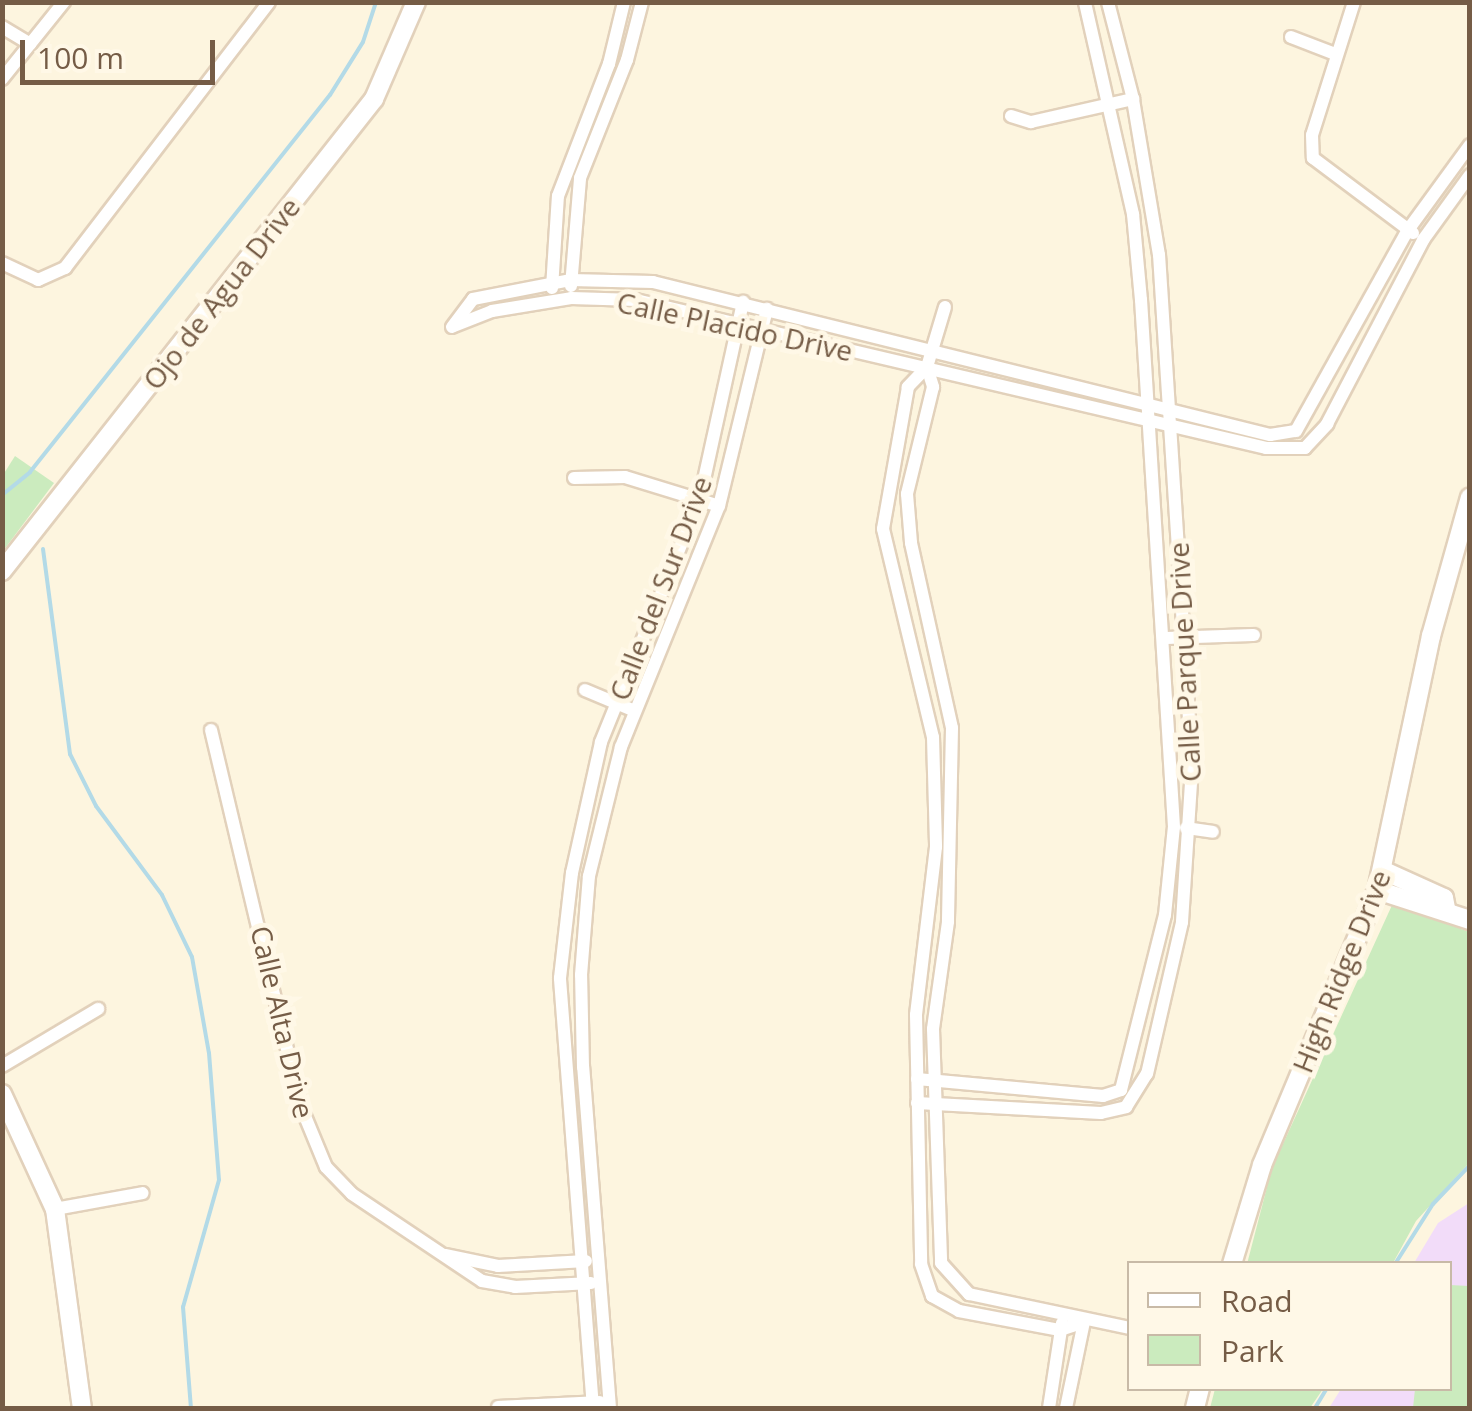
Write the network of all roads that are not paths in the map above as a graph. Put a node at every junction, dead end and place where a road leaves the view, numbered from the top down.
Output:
1 (64, 2) edge
2 (269, 2) edge
3 (416, 2) edge
4 (624, 2) edge
5 (642, 2) edge
6 (1085, 2) edge
7 (1108, 2) edge
8 (1354, 2) edge
9 (2, 27) edge
10 (1291, 37) dead end
11 (30, 44) junction
12 (1335, 54) junction
13 (2, 79) edge
14 (1133, 99) junction
15 (1110, 106) junction
16 (1011, 116) dead end
17 (594, 117) junction
18 (1470, 144) edge
19 (1470, 175) edge
20 (1408, 230) junction
21 (1423, 240) junction
22 (1159, 255) junction
23 (1137, 256) junction
24 (2, 263) edge
25 (571, 280) junction
26 (552, 284) junction
27 (571, 298) junction
28 (552, 301) junction
29 (743, 302) junction
30 (945, 307) dead end
31 (767, 308) junction
32 (737, 321) junction
33 (763, 328) junction
34 (932, 350) junction
35 (928, 367) junction
36 (1060, 382) junction
37 (1058, 398) junction
38 (1169, 410) junction
39 (1151, 412) junction
40 (1171, 426) junction
41 (1296, 431) junction
42 (1305, 448) junction
43 (574, 478) dead end
44 (1470, 496) edge
45 (700, 498) junction
46 (1174, 499) junction
47 (1156, 500) junction
48 (719, 506) junction
49 (2, 571) edge
50 (924, 600) junction
51 (899, 607) junction
52 (1254, 635) dead end
53 (1187, 637) junction
54 (1164, 638) junction
55 (585, 690) dead end
56 (616, 702) junction
57 (636, 711) junction
58 (211, 730) dead end
59 (1174, 827) junction
60 (1192, 829) junction
61 (1213, 832) dead end
62 (936, 847) junction
63 (952, 850) junction
64 (1382, 870) junction
65 (572, 873) junction
66 (589, 876) junction
67 (1377, 890) junction
68 (1446, 908) junction
69 (1470, 920) edge
70 (98, 1009) dead end
71 (2, 1066) edge
72 (583, 1067) junction
73 (565, 1068) junction
74 (917, 1080) junction
75 (935, 1081) junction
76 (1120, 1090) junction
77 (2, 1094) edge
78 (1132, 1100) junction
79 (918, 1103) junction
80 (936, 1104) junction
81 (142, 1192) dead end
82 (55, 1210) junction
83 (939, 1212) junction
84 (920, 1214) junction
85 (446, 1256) junction
86 (598, 1259) junction
87 (1233, 1261) edge
88 (487, 1262) junction
89 (581, 1262) junction
90 (482, 1280) junction
91 (600, 1282) junction
92 (951, 1282) junction
93 (582, 1284) junction
94 (932, 1296) junction
95 (1066, 1312) junction
96 (1084, 1322) junction
97 (1127, 1328) edge
98 (1060, 1330) junction
99 (610, 1405) edge
100 (593, 1406) edge
101 (498, 1407) edge
102 (82, 1408) edge
103 (1049, 1408) edge
104 (1066, 1408) edge

1 - 11 street
2 - 24 street
3 - 49 street, Ojo de Agua Drive
4 - 17 street
5 - 17 street
6 - 15 street, Calle Parque Drive
7 - 14 street, Calle Parque Drive
8 - 12 street
9 - 11 street
10 - 12 street
11 - 13 street
12 - 20 street
14 - 15 street
14 - 22 street, Calle Parque Drive
15 - 16 street
15 - 23 street, Calle Parque Drive
17 - 25 street
17 - 26 street
18 - 20 street
19 - 21 street
20 - 21 street
20 - 41 street
21 - 42 street
22 - 23 street
22 - 38 street, Calle Parque Drive
23 - 39 street, Calle Parque Drive
25 - 26 street, Calle Placido Drive
25 - 27 street
25 - 29 street, Calle Placido Drive
26 - 28 street
26 - 28 street, Calle Placido Drive
27 - 28 street, Calle Placido Drive
27 - 32 street, Calle Placido Drive
29 - 31 street, Calle Placido Drive
29 - 32 street, Calle del Sur Drive
30 - 34 street
31 - 33 street, Calle del Sur Drive
31 - 34 street, Calle Placido Drive
32 - 33 street, Calle Placido Drive
32 - 45 street, Calle del Sur Drive
33 - 35 street, Calle Placido Drive
33 - 48 street, Calle del Sur Drive
34 - 35 street
34 - 36 street, Calle Placido Drive
35 - 37 street, Calle Placido Drive
35 - 50 street
35 - 51 street
36 - 37 street
36 - 39 street, Calle Placido Drive
37 - 39 street, Calle Placido Drive
38 - 39 street, Calle Placido Drive
38 - 40 street, Calle Parque Drive
38 - 41 street, Calle Placido Drive
39 - 40 street, Calle Placido Drive
39 - 47 street, Calle Parque Drive
40 - 42 street, Calle Placido Drive
40 - 46 street, Calle Parque Drive
41 - 42 street
43 - 45 street
44 - 64 street, High Ridge Drive
45 - 48 street
45 - 56 street, Calle del Sur Drive
46 - 47 street
46 - 53 street, Calle Parque Drive
47 - 54 street, Calle Parque Drive
48 - 57 street, Calle del Sur Drive
50 - 51 street
50 - 63 street
51 - 62 street
52 - 53 street
53 - 54 street
53 - 60 street, Calle Parque Drive
54 - 59 street, Calle Parque Drive
55 - 56 street
56 - 57 street
56 - 65 street, Calle del Sur Drive
57 - 66 street, Calle del Sur Drive
58 - 85 street, Calle Alta Drive
59 - 60 street
59 - 76 street, Calle Parque Drive
60 - 61 street
60 - 78 street, Calle Parque Drive
62 - 63 street
62 - 74 street
63 - 75 street
64 - 67 street, High Ridge Drive
64 - 68 street
65 - 66 street
65 - 73 street, Calle del Sur Drive
66 - 72 street, Calle del Sur Drive
67 - 68 street
67 - 87 street, High Ridge Drive
68 - 69 street
70 - 71 street
72 - 73 street
72 - 86 street, Calle del Sur Drive
73 - 89 street, Calle del Sur Drive
74 - 75 street
74 - 79 street
75 - 76 street
75 - 80 street
76 - 78 street
77 - 82 street
78 - 80 street
79 - 80 street
79 - 84 street
80 - 83 street
81 - 82 street
82 - 102 street
83 - 84 street
83 - 92 street
84 - 94 street
85 - 88 street, Calle Alta Drive
85 - 90 street, Calle Alta Drive
86 - 89 street, Calle Alta Drive
86 - 91 street, Calle del Sur Drive
88 - 89 street, Calle Alta Drive
88 - 90 street
89 - 93 street, Calle del Sur Drive
90 - 93 street, Calle Alta Drive
91 - 93 street, Calle Alta Drive
91 - 99 street, Calle del Sur Drive
92 - 94 street
92 - 95 street
93 - 100 street, Calle del Sur Drive
94 - 98 street
95 - 96 street
95 - 98 street
96 - 97 street
96 - 98 street
96 - 104 street
98 - 103 street
99 - 100 street
100 - 101 street

